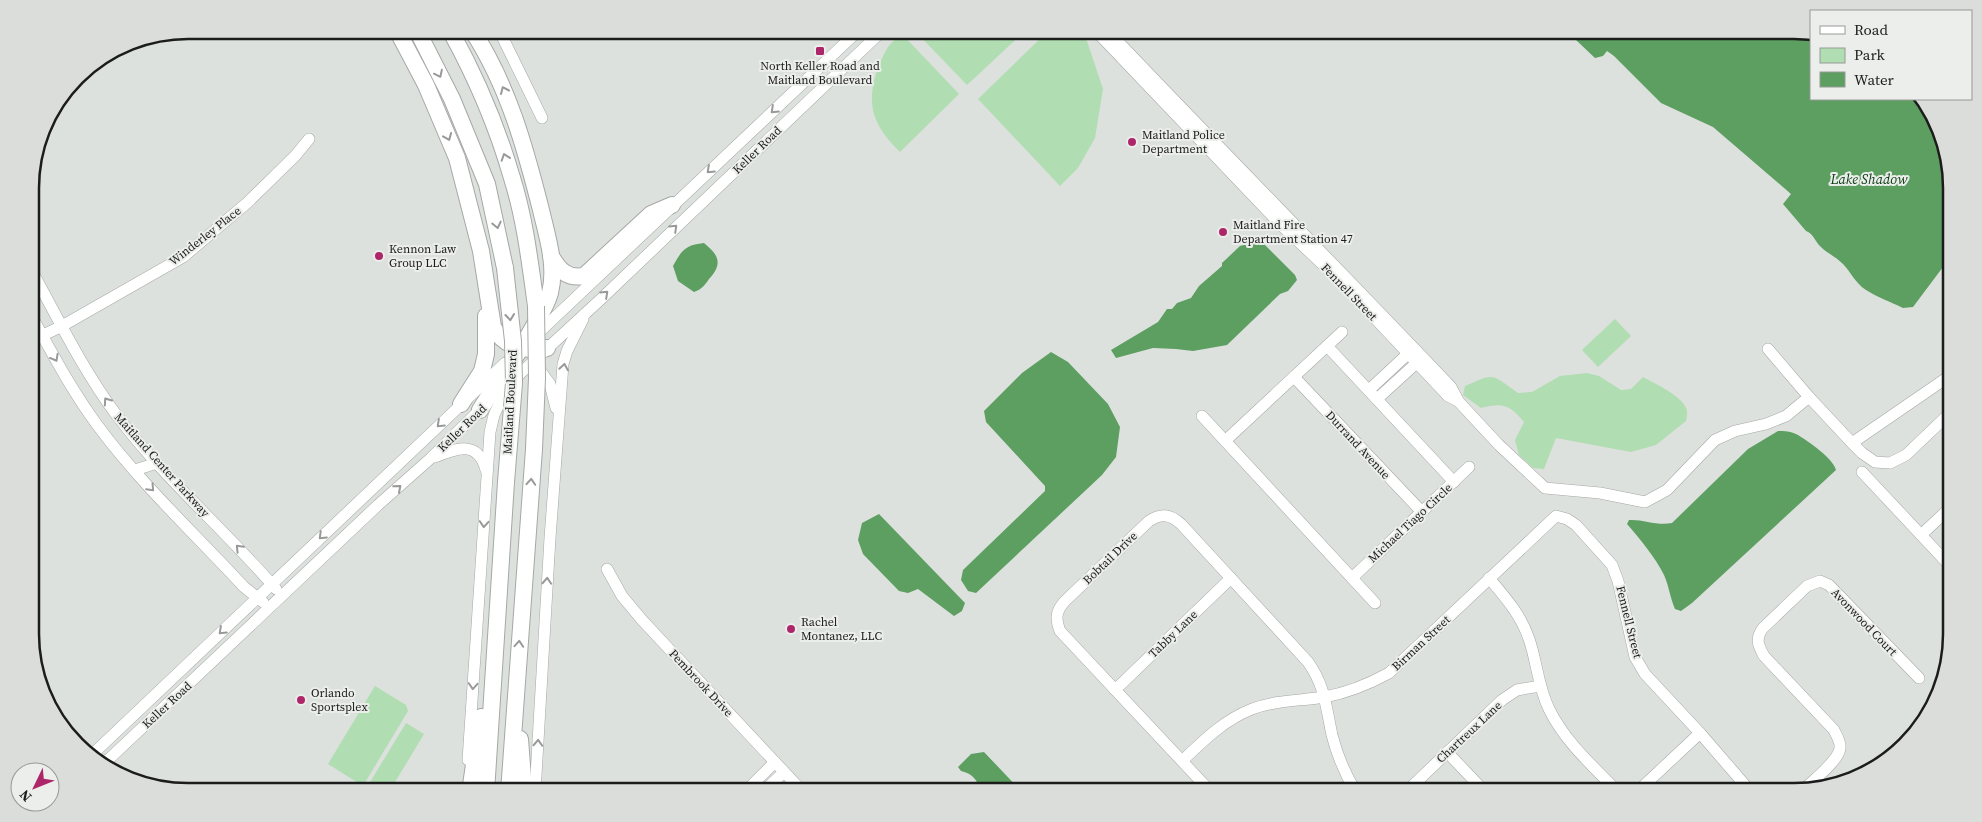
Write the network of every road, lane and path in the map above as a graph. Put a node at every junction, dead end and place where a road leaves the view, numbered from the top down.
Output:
1 (402, 39) edge
2 (422, 39) edge
3 (455, 39) edge
4 (478, 39) edge
5 (503, 39) edge
6 (850, 39) edge
7 (874, 39) edge
8 (1104, 39) edge
9 (1115, 39) edge
10 (810, 77) junction
11 (821, 89) junction
12 (1180, 113) junction
13 (542, 118) dead end
14 (309, 139) dead end
15 (688, 190) junction
16 (706, 199) junction
17 (672, 205) junction
18 (696, 208) junction
19 (550, 256) junction
20 (39, 284) edge
21 (487, 299) junction
22 (587, 312) junction
23 (62, 326) junction
24 (39, 330) edge
25 (1342, 332) dead end
26 (42, 335) junction
27 (39, 337) edge
28 (1327, 346) junction
29 (547, 348) joint
30 (1768, 349) dead end
31 (1411, 351) junction
32 (521, 355) junction
33 (1420, 360) junction
34 (1385, 374) junction
35 (1294, 377) junction
36 (1943, 381) edge
37 (510, 383) junction
38 (1394, 383) junction
39 (1369, 390) junction
40 (1809, 398) junction
41 (1377, 399) junction
42 (461, 404) junction
43 (480, 410) junction
44 (1202, 416) dead end
45 (1943, 420) edge
46 (558, 436) junction
47 (1225, 441) junction
48 (1852, 443) junction
49 (147, 452) junction
50 (431, 458) junction
51 (157, 463) junction
52 (1469, 467) dead end
53 (134, 470) junction
54 (1862, 472) dead end
55 (487, 475) junction
56 (1454, 482) junction
57 (1422, 512) junction
58 (1943, 514) edge
59 (1556, 516) joint
60 (1921, 535) junction
61 (1943, 558) edge
62 (607, 569) dead end
63 (1231, 578) junction
64 (1352, 578) junction
65 (1489, 578) junction
66 (272, 584) junction
67 (282, 596) junction
68 (258, 598) junction
69 (1375, 603) dead end
70 (270, 608) junction
71 (496, 613) junction
72 (1919, 678) dead end
73 (1540, 686) junction
74 (1115, 690) junction
75 (516, 692) junction
76 (1325, 697) junction
77 (1700, 733) junction
78 (96, 751) edge
79 (1447, 752) junction
80 (107, 759) edge
81 (1182, 761) junction
82 (775, 762) junction
83 (784, 772) junction
84 (1813, 782) edge
85 (466, 783) edge
86 (471, 783) edge
87 (487, 783) edge
88 (510, 783) edge
89 (523, 783) edge
90 (536, 783) edge
91 (754, 783) edge
92 (773, 783) edge
93 (794, 783) edge
94 (1203, 783) edge
95 (1351, 783) edge
96 (1415, 783) edge
97 (1476, 783) edge
98 (1609, 783) edge
99 (1647, 783) edge
100 (1744, 783) edge

1 -> 21 highway
2 -> 71 highway, Maitland Boulevard, bridge
75 -> 3 highway, Maitland Boulevard, bridge
19 -> 4 highway
5 - 13 street
6 - 10 street, Keller Road
7 - 11 street, Keller Road
8 - 12 street, Fennell Street
9 - 12 street, Fennell Street
10 - 11 street
10 -> 15 street, Keller Road
11 - 16 street, Keller Road
12 - 31 street, Fennell Street
14 - 23 street, Winderley Place
15 - 16 street
15 - 17 street, Keller Road
15 - 18 street
16 - 18 street, Keller Road
17 - 19 highway
17 - 32 street, Keller Road
22 -> 18 street, Keller Road
19 - 32 highway
20 - 23 street, Maitland Center Parkway
21 - 32 highway
21 - 42 highway
22 - 29 street, Keller Road
46 -> 22 street
23 - 26 street, Winderley Place
49 -> 23 street, Maitland Center Parkway
24 - 26 street, Maitland Center Parkway
25 - 28 street
26 - 27 street, Winderley Place
26 -> 53 street, Maitland Center Parkway
28 - 35 street
28 - 39 street, Michael Tiago Circle
29 - 32 highway
30 - 40 street
31 - 33 street, Fennell Street
31 - 34 street
32 - 37 street, Keller Road
32 - 42 street, Keller Road
32 - 43 highway
32 - 46 street
33 - 38 street
33 - 40 street, Fennell Street
34 - 38 street
34 - 39 street
35 - 47 street
35 - 57 street, Durrand Avenue
36 - 48 street
37 - 43 street, Keller Road
37 - 55 street
38 - 41 street
39 - 41 street, Michael Tiago Circle
40 - 48 street
41 - 56 street, Michael Tiago Circle
42 -> 66 street, Keller Road
43 - 50 street, Keller Road
44 - 47 street
45 - 48 street
90 -> 46 street
47 - 64 street
49 - 51 street, Maitland Center Parkway
49 - 53 street
50 - 55 street
67 -> 50 street, Keller Road
51 - 53 street
66 -> 51 street, Maitland Center Parkway
52 - 56 street
53 -> 68 street, Maitland Center Parkway
54 - 60 street
55 -> 85 street
56 - 57 street, Michael Tiago Circle
57 - 64 street, Michael Tiago Circle
58 - 60 street
59 - 65 street, Birman Street
59 - 77 street, Fennell Street
60 - 61 street
62 - 82 street, Pembrook Drive
63 - 74 street, Tabby Lane
63 - 74 street, Bobtail Drive
63 - 76 street, Bobtail Drive
64 - 69 street
65 - 73 street
65 - 76 street, Birman Street
66 - 67 street, Maitland Center Parkway
66 - 68 street, Keller Road
67 - 70 street, Keller Road
68 - 70 street, Maitland Center Parkway
68 -> 78 street, Keller Road
70 - 80 street, Keller Road
71 - 86 highway
71 - 87 highway, Maitland Boulevard
72 - 84 street, Avonwood Court
73 - 79 street, Chartreux Lane
73 - 98 street
74 - 81 street, Bobtail Drive
75 - 88 highway, Maitland Boulevard
75 - 89 highway
76 - 81 street, Birman Street
76 - 95 street, Bobtail Drive
77 - 99 street
77 - 100 street, Fennell Street
79 - 96 street, Chartreux Lane
79 - 97 street
81 - 94 street, Bobtail Drive
82 - 83 street, Pembrook Drive
82 - 91 street
83 - 92 street
83 - 93 street, Pembrook Drive

